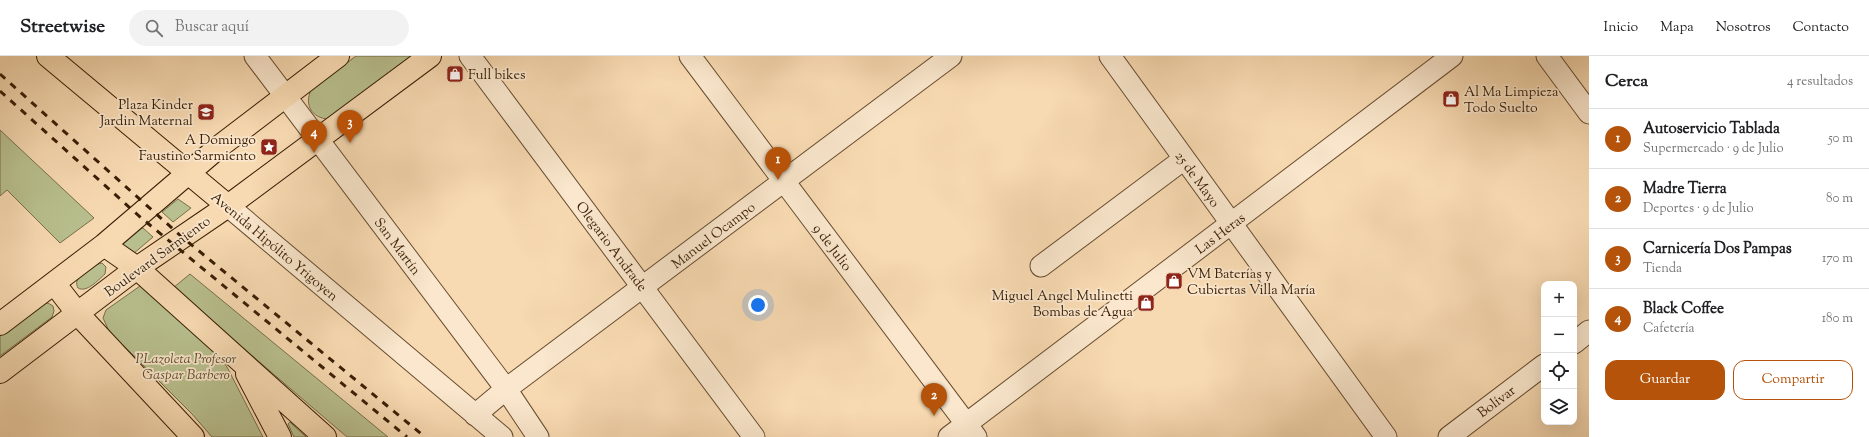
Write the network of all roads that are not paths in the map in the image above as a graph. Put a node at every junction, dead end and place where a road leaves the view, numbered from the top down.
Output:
1 (48, 56) edge
2 (255, 56) edge
3 (338, 56) edge
4 (430, 56) edge
5 (470, 56) edge
6 (690, 56) edge
7 (951, 56) edge
8 (1110, 56) edge
9 (1452, 56) edge
10 (1547, 56) edge
11 (285, 95) junction
12 (1589, 113) edge
13 (318, 139) junction
14 (1184, 159) junction
15 (188, 174) junction
16 (784, 182) junction
17 (228, 206) junction
18 (1231, 224) junction
19 (104, 245) junction
20 (1041, 266) dead end
21 (137, 268) junction
22 (54, 283) junction
23 (643, 288) junction
24 (78, 314) junction
25 (0, 324) edge
26 (1589, 331) edge
27 (1577, 341) edge
28 (240, 361) junction
29 (1541, 367) edge
30 (0, 372) edge
31 (506, 389) junction
32 (475, 415) junction
33 (972, 430) edge
34 (191, 436) edge
35 (280, 437) edge
36 (324, 437) edge
37 (502, 437) edge
38 (538, 437) edge
39 (754, 437) edge
40 (949, 437) edge
41 (1386, 437) edge
42 (1449, 437) edge

1 - 15 main road, Avenida Hipólito Yrigoyen
2 - 11 street, San Martín
3 - 11 main road
4 - 13 main road, Boulevard Sarmiento
5 - 23 street, Olegario Andrade
6 - 16 street, 9 de Julio
7 - 16 street, Manuel Ocampo
8 - 14 street, 25 de Mayo
9 - 18 street, Las Heras
10 - 12 street
11 - 13 street, San Martín
11 - 15 main road
13 - 17 main road, Boulevard Sarmiento
13 - 31 street, San Martín
14 - 18 street, 25 de Mayo
14 - 20 street
15 - 17 main road, Avenida Hipólito Yrigoyen
15 - 19 main road
16 - 23 street, Manuel Ocampo
16 - 33 street, 9 de Julio
17 - 21 main road, Boulevard Sarmiento
17 - 32 street, Avenida Hipólito Yrigoyen
18 - 33 street, Las Heras
18 - 41 street, 25 de Mayo
19 - 21 main road
19 - 22 main road
21 - 24 main road, Boulevard Sarmiento
21 - 28 main road
22 - 24 main road
22 - 25 main road
23 - 31 street, Manuel Ocampo
23 - 39 street, Olegario Andrade
24 - 30 main road, Boulevard Sarmiento
24 - 34 main road
26 - 27 street
28 - 35 main road
28 - 36 main road
29 - 42 street, Bolívar
31 - 32 street, Manuel Ocampo
31 - 38 street, San Martín
32 - 37 street, Avenida Hipólito Yrigoyen
33 - 40 street, Las Heras

